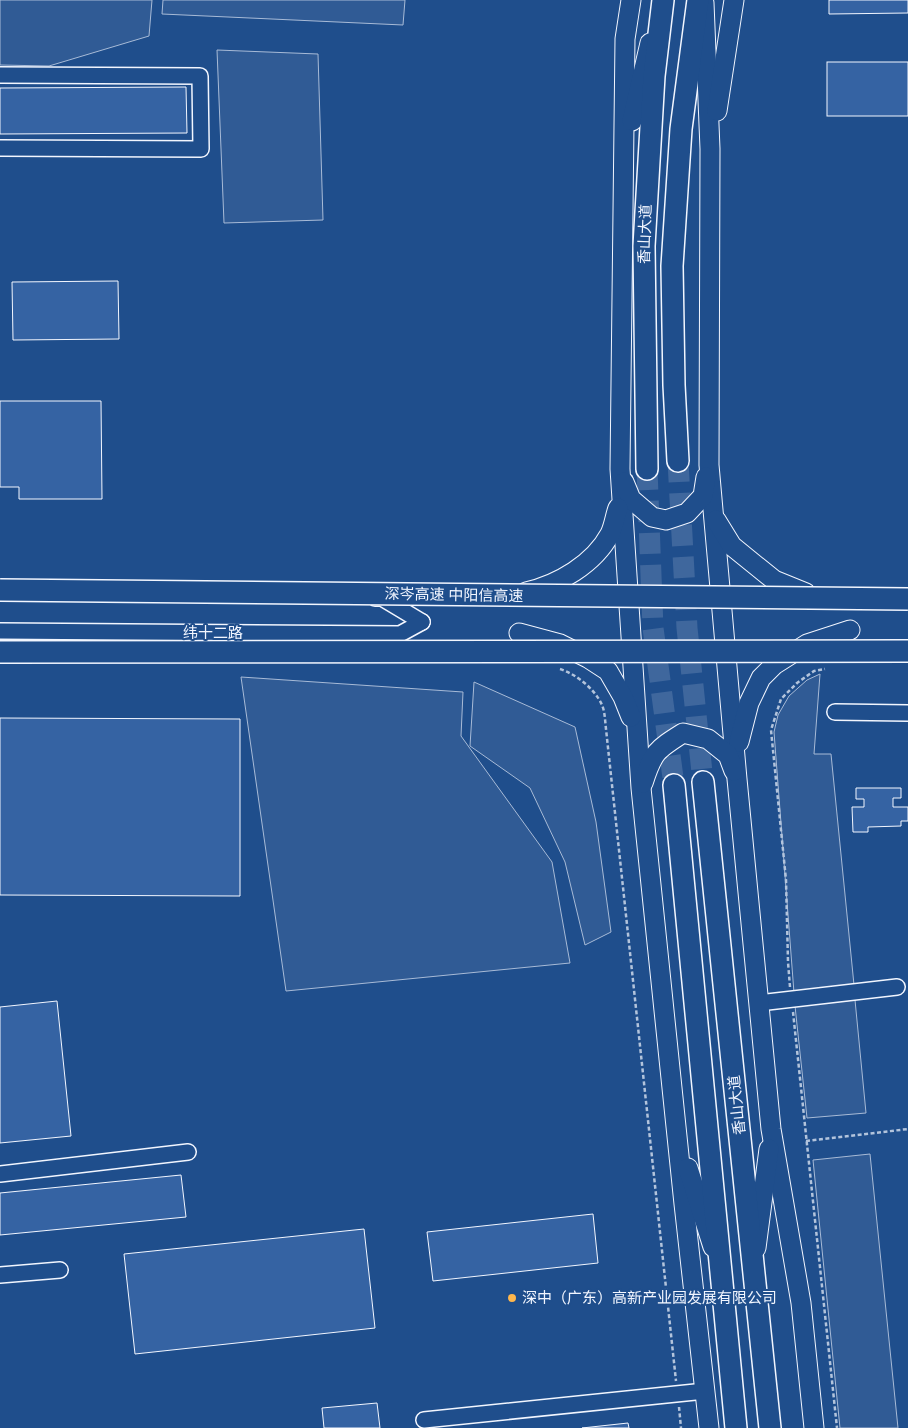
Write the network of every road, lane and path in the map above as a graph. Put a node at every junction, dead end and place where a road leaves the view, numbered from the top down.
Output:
1 (630, 0) edge
2 (662, 0) edge
3 (698, 0) edge
4 (704, 0) edge
5 (734, 0) edge
6 (0, 75) edge
7 (0, 148) edge
8 (710, 149) junction
9 (624, 157) junction
10 (678, 461) tunnel mouth
11 (709, 466) junction
12 (620, 469) junction
13 (647, 469) tunnel mouth
14 (621, 494) junction
15 (713, 514) junction
16 (0, 590) edge
17 (806, 593) dead end
18 (0, 597) edge
19 (499, 598) dead end
20 (908, 599) edge
21 (850, 630) dead end
22 (0, 631) edge
23 (519, 633) dead end
24 (908, 651) edge
25 (0, 652) edge
26 (558, 668) dead end
27 (828, 668) dead end
28 (835, 712) dead end
29 (908, 713) edge
30 (638, 735) junction
31 (735, 760) junction
32 (737, 779) junction
33 (703, 782) tunnel mouth
34 (674, 784) tunnel mouth
35 (641, 788) junction
36 (897, 986) dead end
37 (791, 999) junction
38 (759, 1003) junction
39 (771, 1129) junction
40 (908, 1129) edge
41 (677, 1134) junction
42 (806, 1140) junction
43 (188, 1152) dead end
44 (0, 1174) edge
45 (754, 1269) junction
46 (60, 1270) dead end
47 (721, 1271) junction
48 (0, 1275) edge
49 (705, 1390) junction
50 (678, 1393) junction
51 (424, 1420) dead end
52 (681, 1428) edge
53 (709, 1428) edge
54 (736, 1428) edge
55 (770, 1428) edge
56 (814, 1428) edge
57 (837, 1428) edge

1 - 9 main road
2 - 9 main road
2 - 13 highway, 香山大道
3 - 10 highway, 香山大道
4 - 8 main road
5 - 8 main road
6 - 7 street
8 - 11 main road
9 - 12 main road
11 - 12 main road
11 - 15 main road
12 - 14 main road
14 - 19 main road
14 - 30 main road
15 - 17 main road
15 - 31 main road
16 - 20 highway, 深岑高速 中阳信高速, bridge
18 - 22 street, 纬十二路
21 - 31 main road
23 - 30 main road
24 - 25 highway, bridge
26 - 50 path
27 - 37 path
28 - 29 street
30 - 35 main road
31 - 32 main road
32 - 35 main road
32 - 38 main road
33 - 45 highway, 香山大道
34 - 47 highway
35 - 41 main road
36 - 37 street
37 - 38 street
37 - 42 path
38 - 39 main road
39 - 45 main road
39 - 56 main road
40 - 42 path
41 - 47 main road
41 - 49 main road
42 - 57 path
43 - 44 street
45 - 55 highway, 香山大道
46 - 48 street
47 - 54 highway
49 - 50 street
49 - 53 main road
50 - 51 street
50 - 52 path

